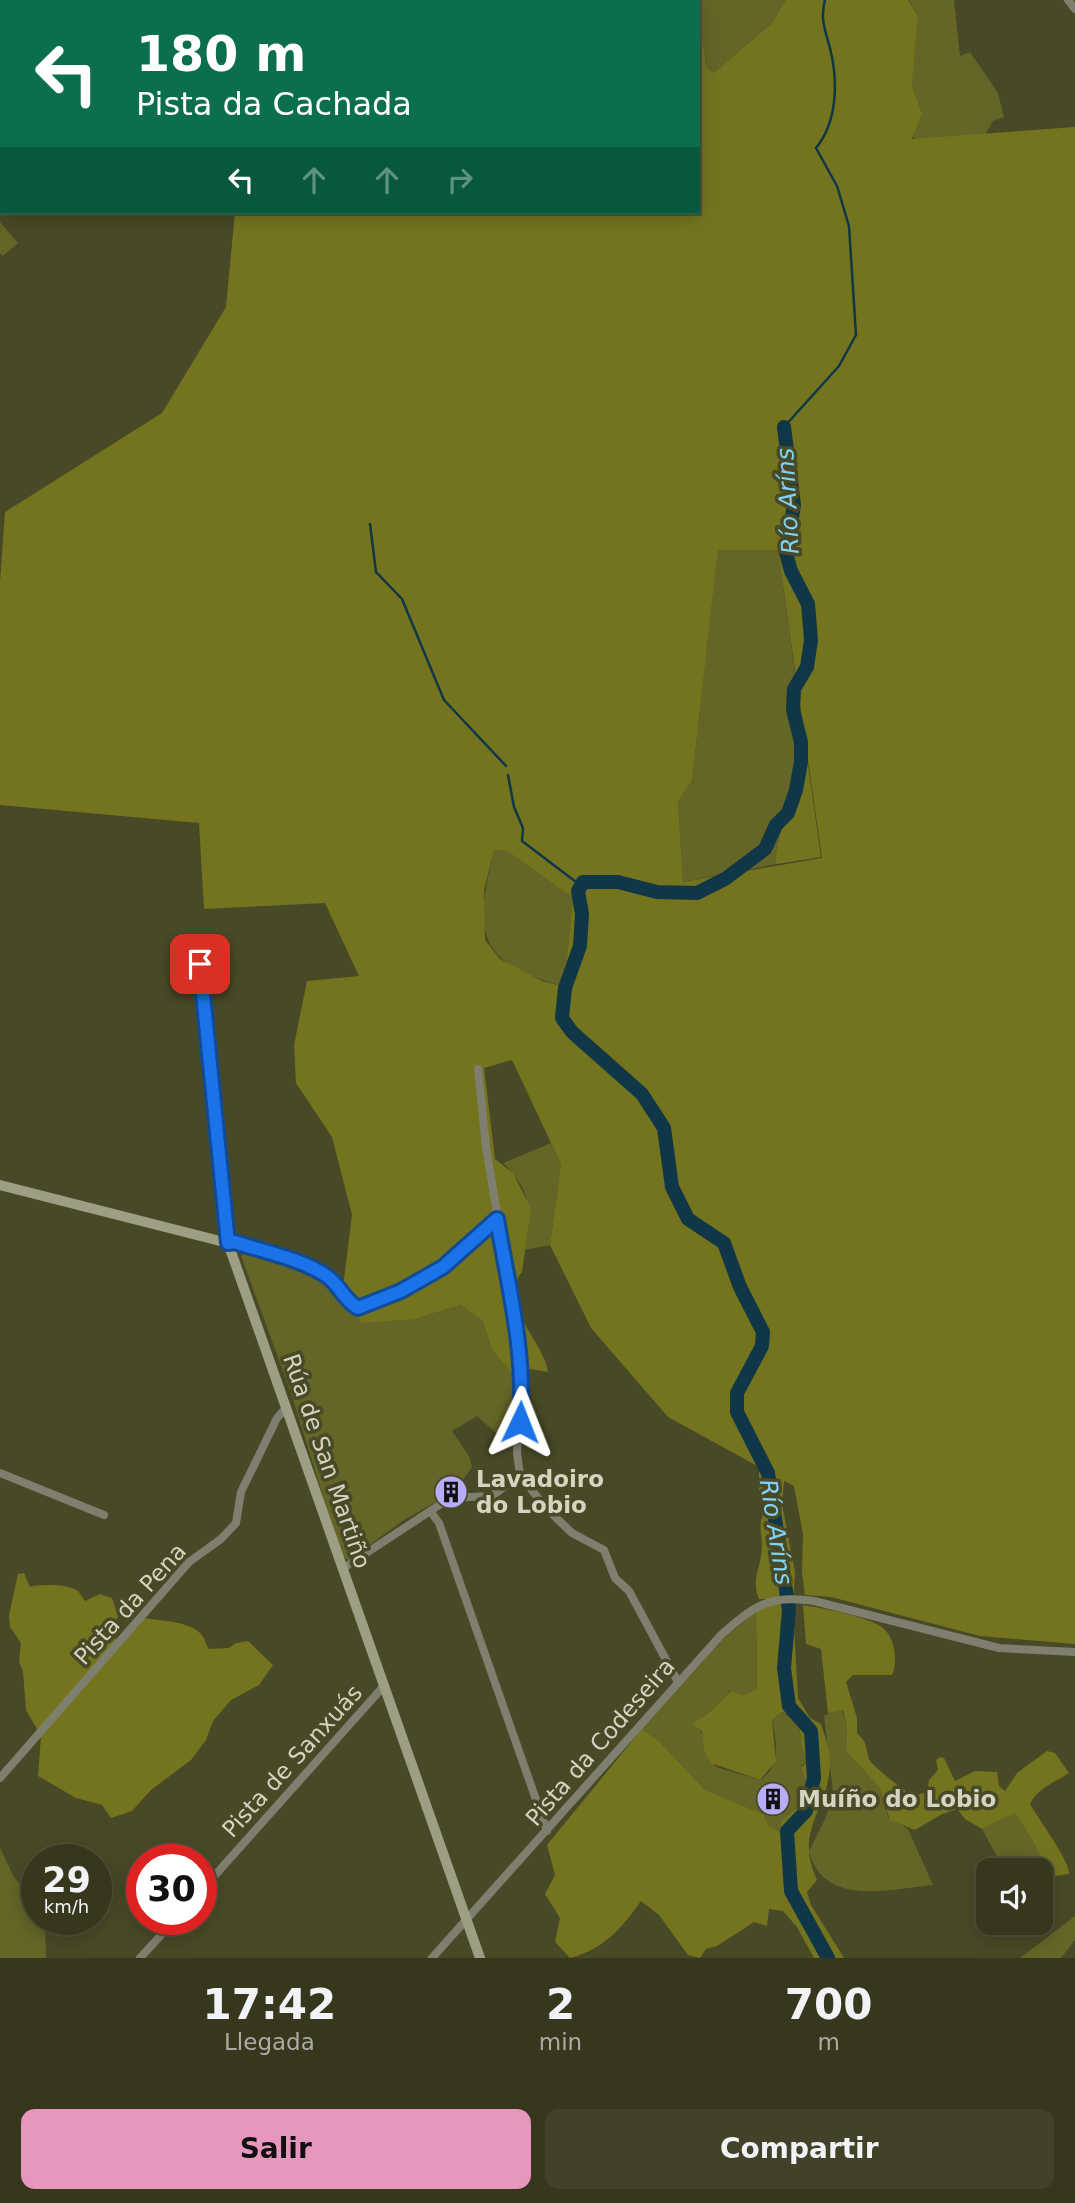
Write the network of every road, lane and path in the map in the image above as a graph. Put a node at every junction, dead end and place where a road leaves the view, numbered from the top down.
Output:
1 (1068, 0) edge
2 (1075, 9) edge
3 (200, 964) dead end
4 (478, 1069) dead end
5 (0, 1185) edge
6 (497, 1219) junction
7 (228, 1243) junction
8 (286, 1408) junction
9 (0, 1473) edge
10 (520, 1475) junction
11 (431, 1512) junction
12 (104, 1515) dead end
13 (342, 1569) junction
14 (1075, 1651) edge
15 (678, 1682) junction
16 (383, 1687) junction
17 (0, 1778) edge
18 (547, 1831) junction
19 (217, 1873) edge
20 (467, 1922) junction
21 (161, 1935) edge
22 (140, 1958) edge
23 (432, 1958) edge
24 (480, 1958) edge

1 - 2 street
3 - 7 street, Rúa de San Martiño
4 - 6 street
5 - 7 street
6 - 7 street
6 - 10 street
7 - 8 street, Rúa de San Martiño
8 - 13 street, Rúa de San Martiño
8 - 17 street, Pista da Pena
9 - 12 street
10 - 11 street
10 - 15 street
11 - 13 street
11 - 18 street
13 - 16 street, Rúa de San Martiño
14 - 15 street, Pista da Codeseira
15 - 18 street, Pista da Codeseira
16 - 19 street, Pista de Sanxuás
16 - 20 street, Rúa de San Martiño
18 - 20 street, Pista da Codeseira
20 - 23 street, Pista da Codeseira
20 - 24 street, Rúa de San Martiño
21 - 22 street

